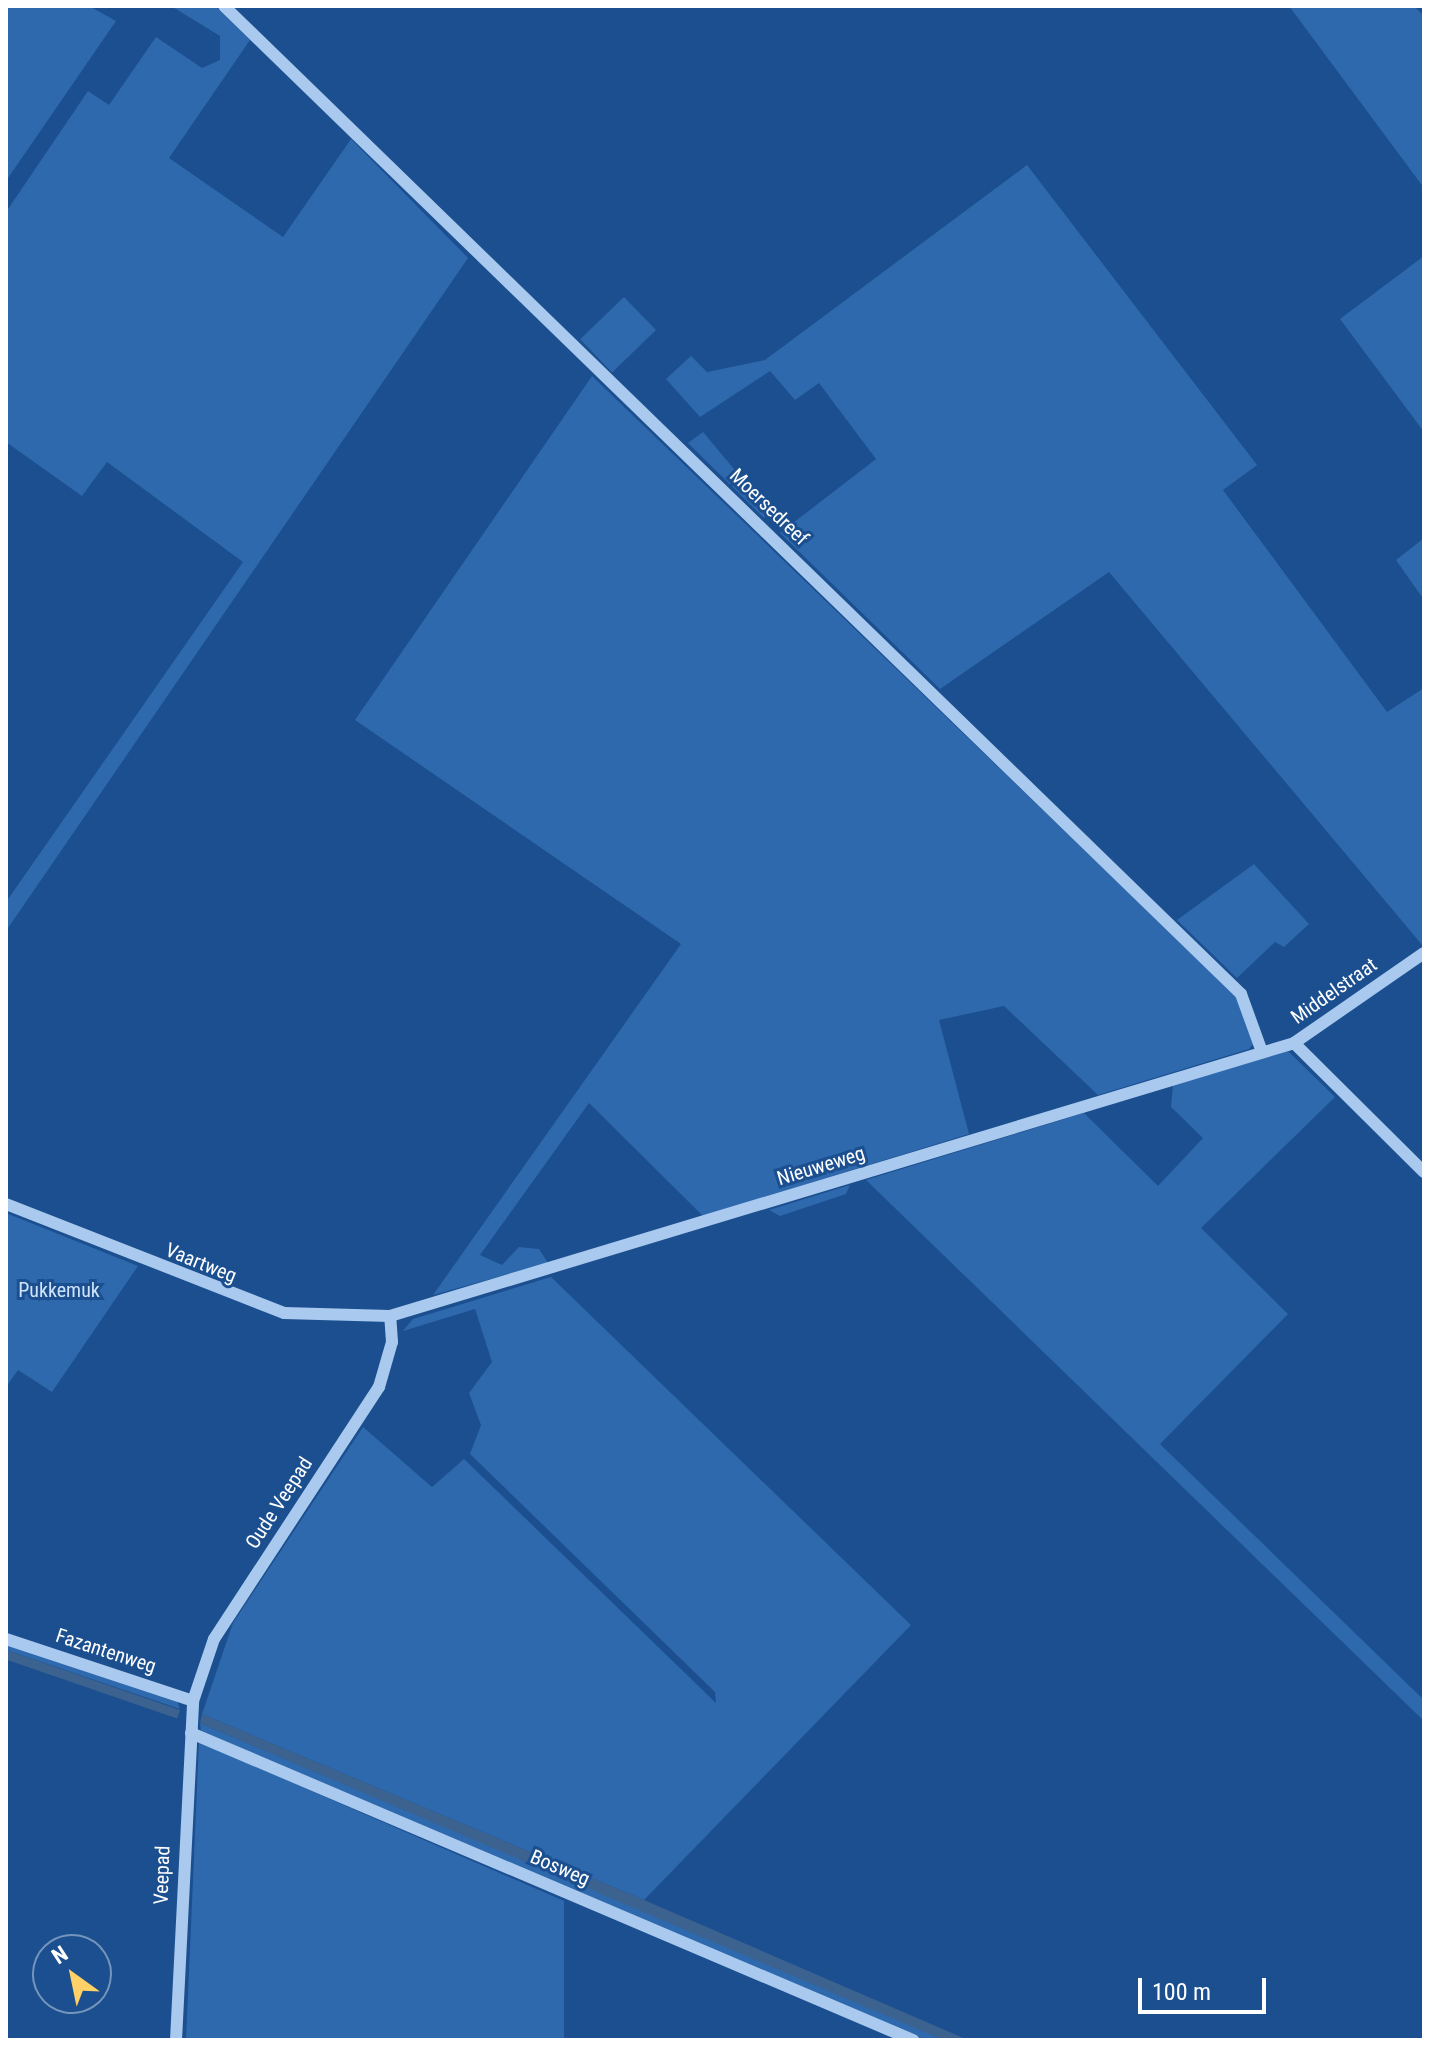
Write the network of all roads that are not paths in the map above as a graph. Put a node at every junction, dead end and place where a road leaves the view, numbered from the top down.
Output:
1 (224, 6) edge
2 (1424, 953) edge
3 (1294, 1043) junction
4 (1262, 1052) junction
5 (1424, 1172) edge
6 (6, 1204) edge
7 (390, 1316) junction
8 (6, 1639) edge
9 (192, 1706) junction
10 (191, 1733) junction
11 (176, 2040) edge
12 (913, 2040) edge

1 - 4 street, Moersedreef
2 - 3 street, Middelstraat
3 - 4 street, Middelstraat
3 - 5 street
4 - 7 street, Nieuweweg
6 - 7 street, Vaartweg
7 - 9 street, Oude Veepad
8 - 9 street, Fazantenweg
9 - 10 street, Veepad
10 - 11 street, Veepad
10 - 12 street, Bosweg

